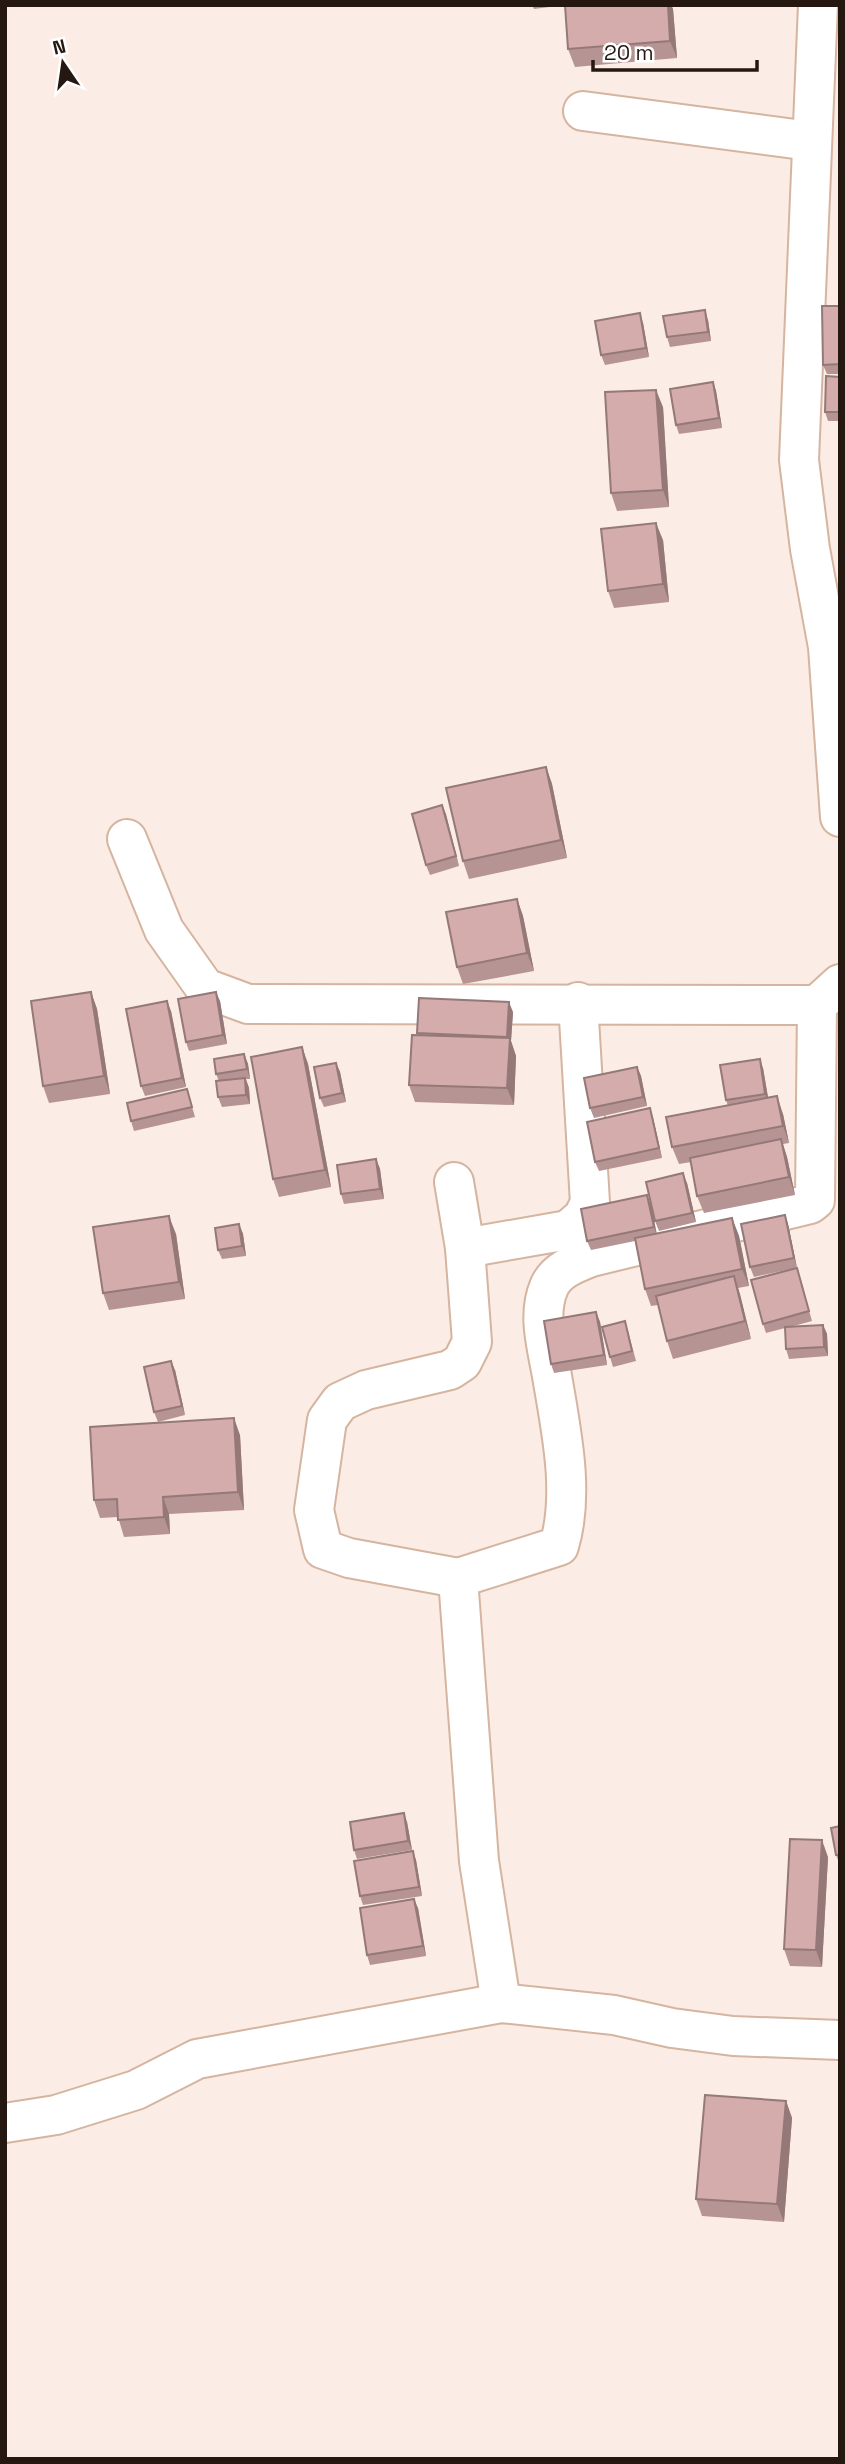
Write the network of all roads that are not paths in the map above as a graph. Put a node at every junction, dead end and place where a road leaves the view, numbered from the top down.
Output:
1 (825, 16) edge
2 (583, 111) dead end
3 (810, 141) junction
4 (840, 817) edge
5 (127, 839) dead end
6 (829, 994) edge
7 (578, 1002) junction
8 (454, 1182) dead end
9 (465, 1248) junction
10 (458, 1578) junction
11 (501, 2003) junction
12 (840, 2040) edge
13 (5, 2123) edge

1 - 3 street
2 - 3 street
3 - 4 street
5 - 7 street
6 - 7 street
6 - 10 street
7 - 9 street
8 - 9 street
9 - 10 street
10 - 11 street
11 - 12 street
11 - 13 street

